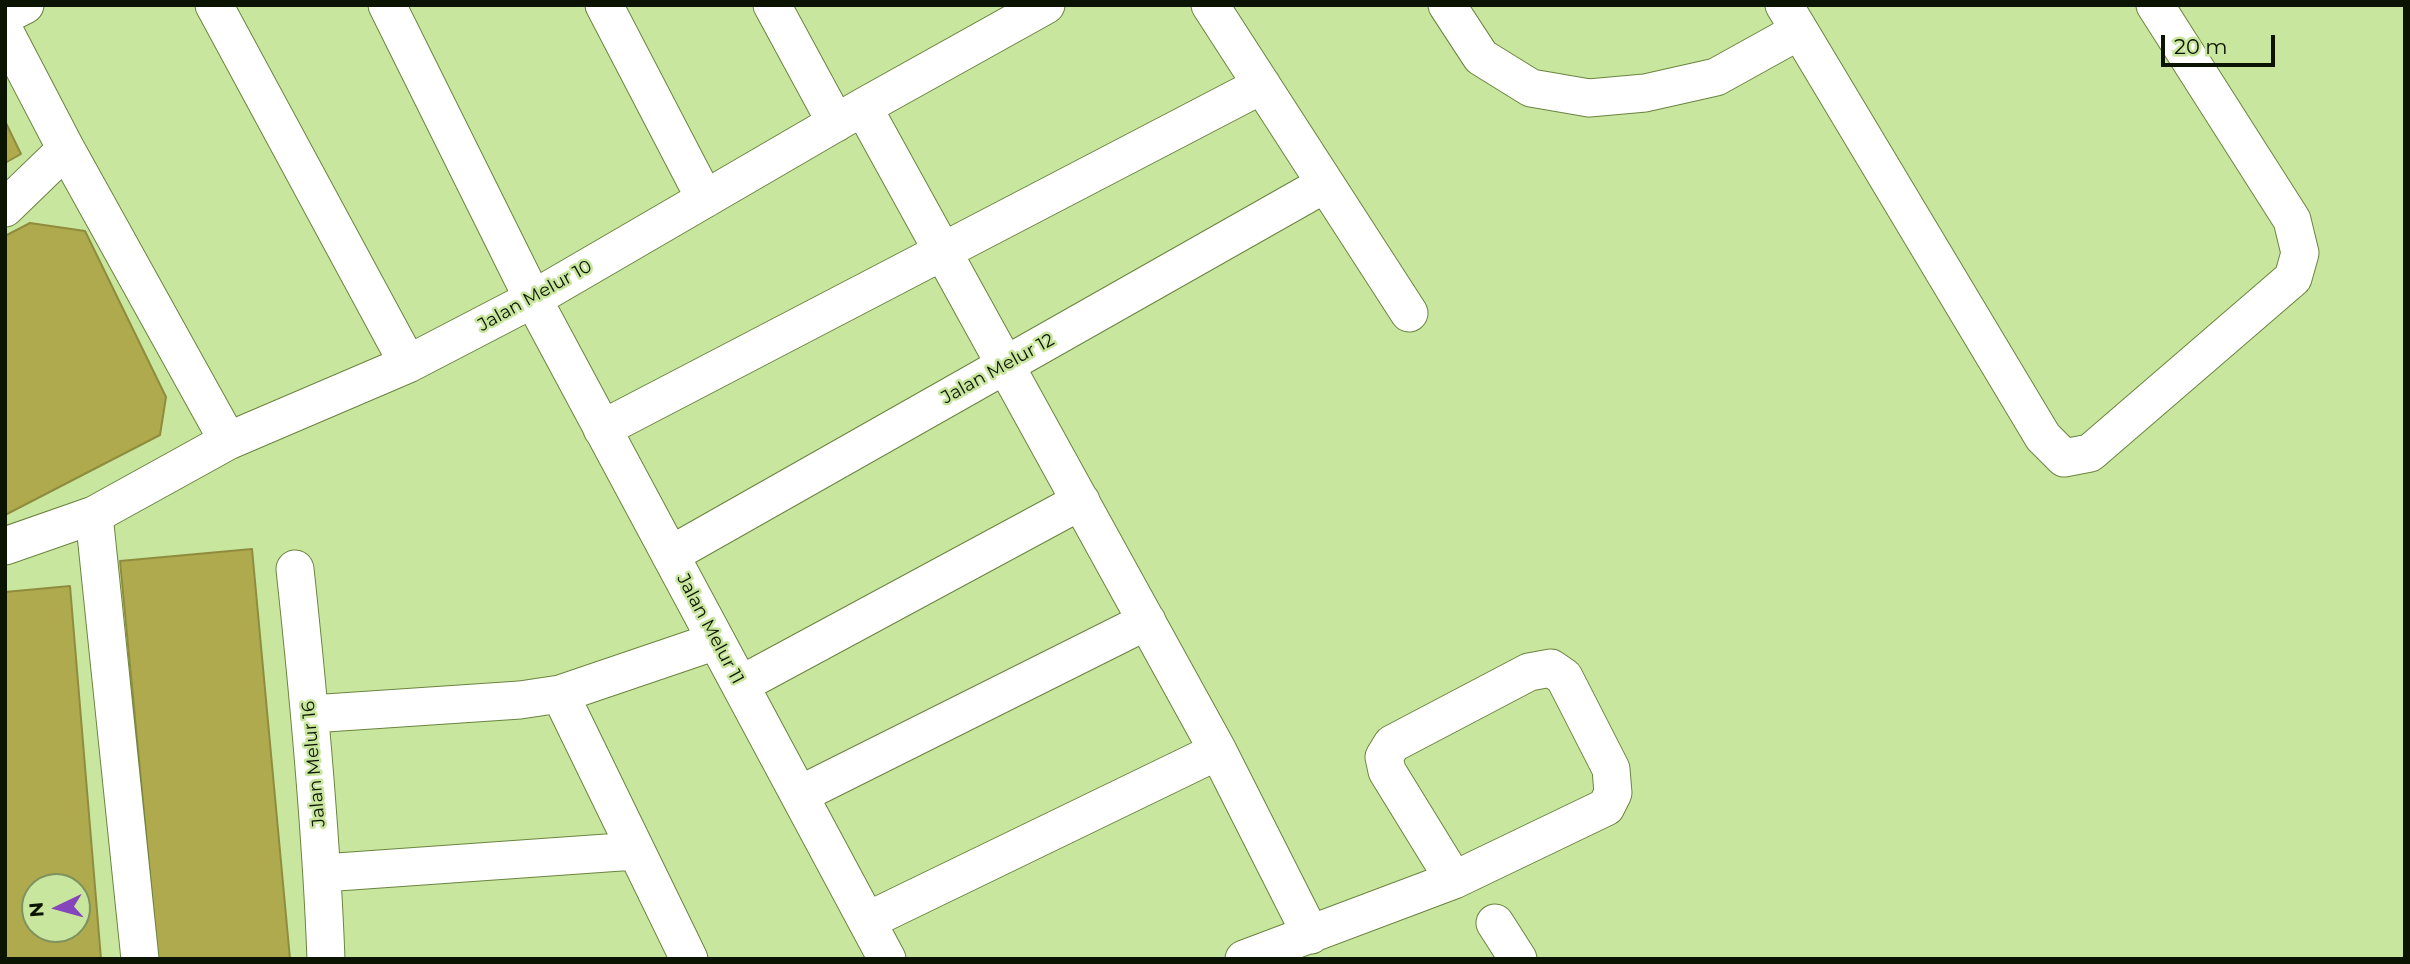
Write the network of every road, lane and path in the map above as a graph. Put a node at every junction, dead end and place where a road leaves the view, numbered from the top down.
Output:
1 (25, 5) edge
2 (214, 5) edge
3 (387, 5) edge
4 (604, 5) edge
5 (772, 5) edge
6 (1210, 5) edge
7 (1447, 5) edge
8 (2155, 5) edge
9 (1027, 10) edge
10 (5, 15) edge
11 (1792, 18) edge
12 (5, 32) edge
13 (1262, 85) junction
14 (850, 115) junction
15 (66, 149) junction
16 (1325, 184) junction
17 (705, 199) junction
18 (5, 208) edge
19 (942, 252) junction
20 (533, 299) junction
21 (1409, 313) dead end
22 (408, 363) junction
23 (1006, 365) junction
24 (602, 429) junction
25 (228, 441) junction
26 (1081, 501) junction
27 (94, 515) junction
28 (5, 546) edge
29 (670, 555) junction
30 (295, 569) dead end
31 (1147, 621) junction
32 (716, 641) junction
33 (740, 685) junction
34 (560, 694) junction
35 (311, 714) junction
36 (1218, 751) junction
37 (799, 795) junction
38 (635, 851) junction
39 (323, 873) junction
40 (1454, 880) junction
41 (867, 921) junction
42 (1495, 923) dead end
43 (1311, 935) junction
44 (141, 959) edge
45 (326, 959) edge
46 (689, 959) edge
47 (887, 959) edge
48 (1244, 959) edge
49 (1518, 959) edge

1 - 10 street
2 - 22 street
3 - 20 street, Jalan Melur 11
4 - 17 street
5 - 14 street
6 - 13 street
7 - 11 street
8 - 11 street
9 - 14 street, Jalan Melur 10
12 - 15 street
13 - 16 street
13 - 19 street
14 - 17 street, Jalan Melur 10
14 - 19 street
15 - 18 street
15 - 25 street
16 - 21 street
16 - 23 street, Jalan Melur 12
17 - 20 street, Jalan Melur 10
19 - 23 street
19 - 24 street
20 - 22 street, Jalan Melur 10
20 - 24 street, Jalan Melur 11
22 - 25 street, Jalan Melur 10
23 - 26 street
23 - 29 street, Jalan Melur 12
24 - 29 street, Jalan Melur 11
25 - 27 street, Jalan Melur 10
26 - 31 street
26 - 33 street
27 - 28 street, Jalan Melur 10
27 - 44 street
29 - 32 street, Jalan Melur 11
30 - 35 street, Jalan Melur 16
31 - 36 street
31 - 37 street
32 - 33 street, Jalan Melur 11
32 - 34 street
33 - 37 street, Jalan Melur 11
34 - 35 street
34 - 38 street
35 - 39 street, Jalan Melur 16
36 - 41 street
36 - 43 street
37 - 41 street, Jalan Melur 11
38 - 39 street
38 - 46 street
39 - 45 street, Jalan Melur 16
40 - 40 street
40 - 43 street
41 - 47 street, Jalan Melur 11
42 - 49 street
43 - 48 street

